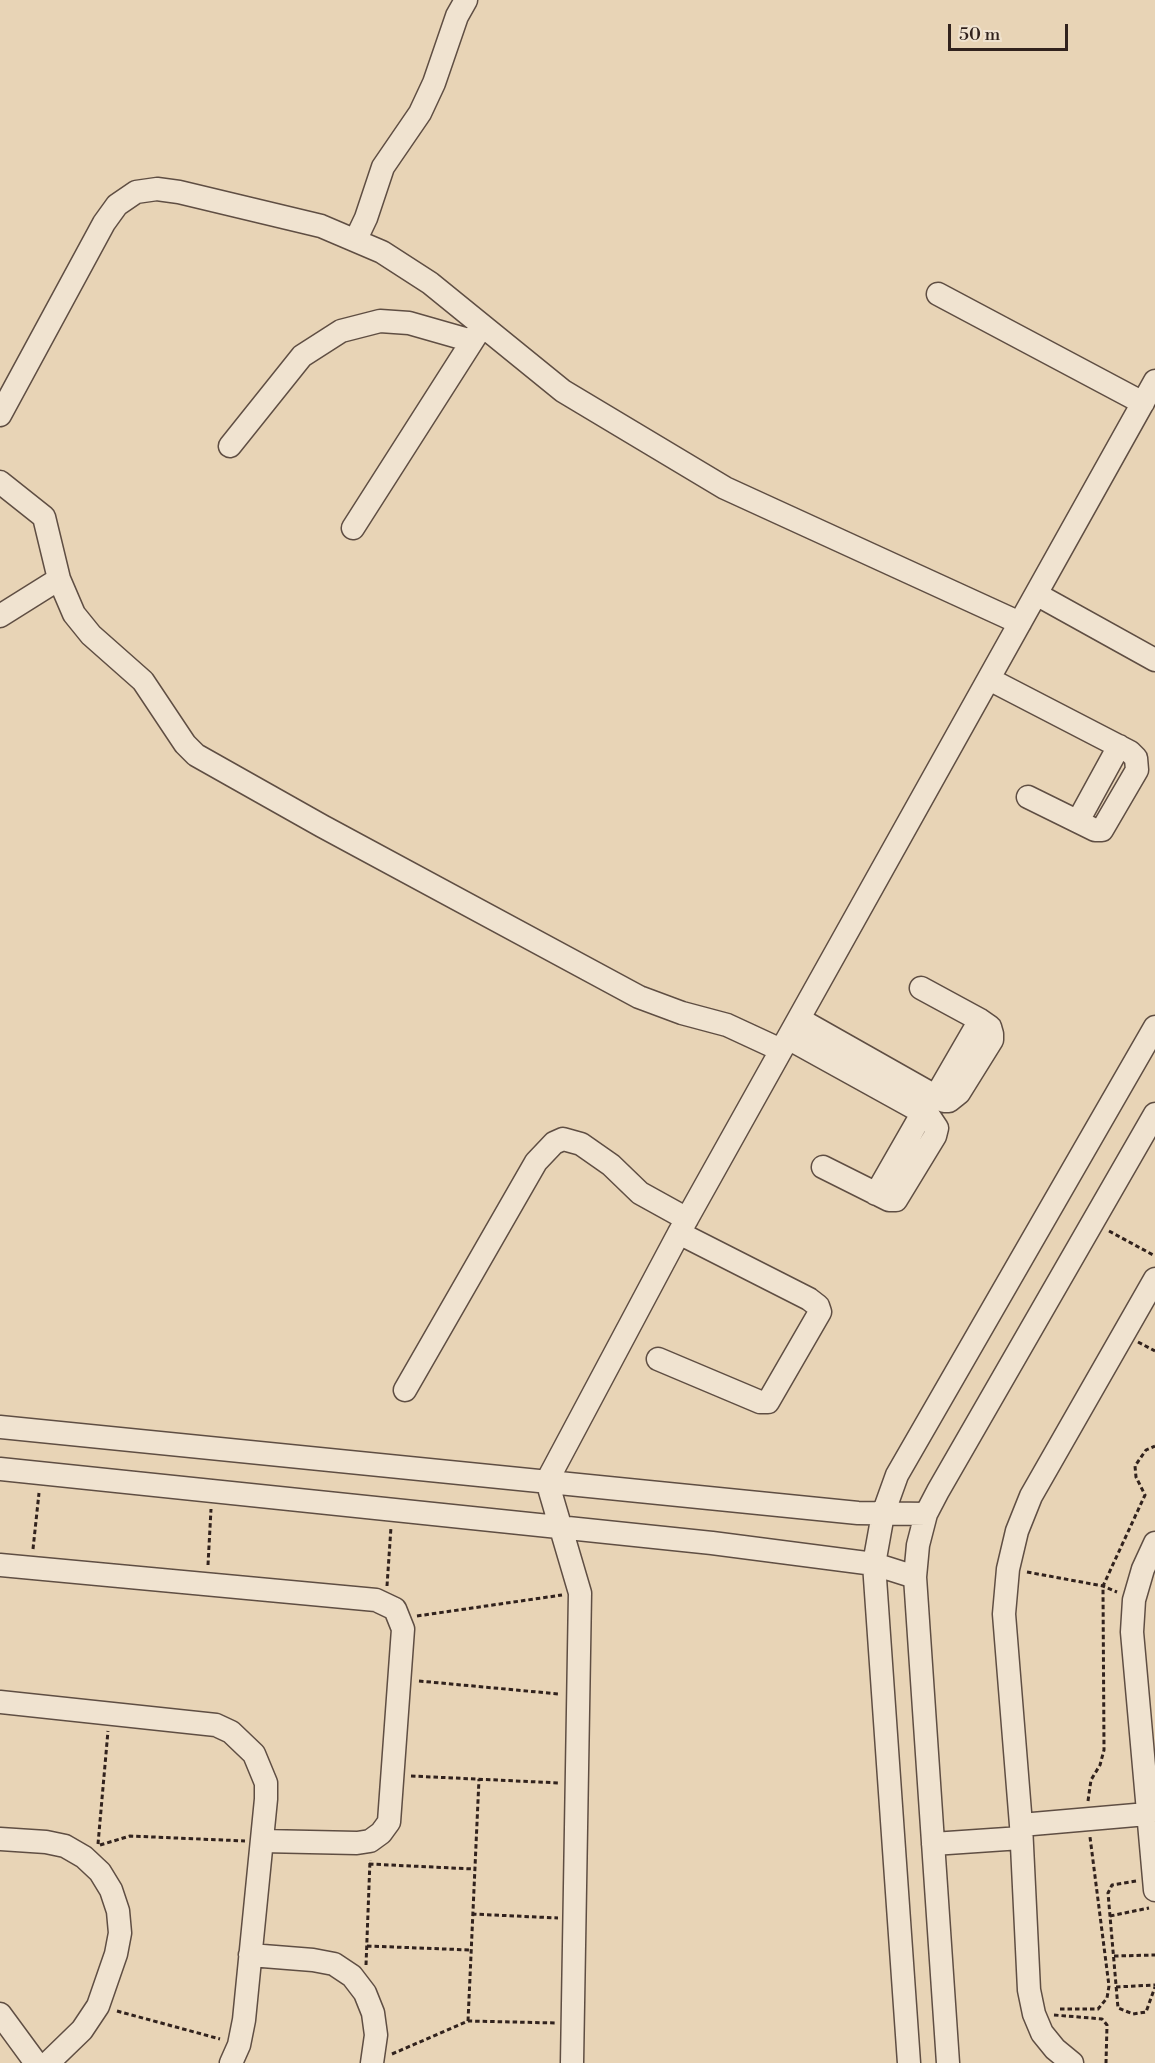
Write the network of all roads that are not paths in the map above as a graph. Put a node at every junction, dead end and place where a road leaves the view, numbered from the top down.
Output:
1 (465, 0) edge
2 (356, 239) junction
3 (938, 294) dead end
4 (477, 333) junction
5 (1155, 381) edge
6 (1143, 403) junction
7 (0, 415) edge
8 (230, 446) dead end
9 (0, 482) edge
10 (353, 528) dead end
11 (59, 579) junction
12 (1036, 594) junction
13 (0, 616) edge
14 (1020, 624) junction
15 (1155, 660) edge
16 (989, 679) junction
17 (1028, 797) dead end
18 (921, 988) dead end
19 (1155, 1027) edge
20 (789, 1036) junction
21 (930, 1104) junction
22 (1155, 1114) edge
23 (823, 1167) dead end
24 (683, 1226) junction
25 (1155, 1279) edge
26 (658, 1359) dead end
27 (405, 1390) dead end
28 (0, 1427) edge
29 (0, 1469) edge
30 (547, 1481) junction
31 (883, 1514) junction
32 (926, 1515) junction
33 (560, 1529) junction
34 (1155, 1543) edge
35 (874, 1564) junction
36 (0, 1565) edge
37 (915, 1577) junction
38 (0, 1702) edge
39 (1147, 1814) junction
40 (1021, 1832) junction
41 (0, 1839) edge
42 (262, 1841) junction
43 (933, 1844) junction
44 (1154, 1885) edge
45 (250, 1955) junction
46 (0, 2014) edge
47 (235, 2054) edge
48 (373, 2062) edge
49 (36, 2063) edge
50 (48, 2063) edge
51 (572, 2063) edge
52 (909, 2063) edge
53 (948, 2063) edge
54 (1072, 2063) edge

1 - 2 street
2 - 4 street
2 - 7 street
3 - 6 street
4 - 8 street
4 - 10 street
4 - 14 street
5 - 6 street
6 - 12 street
9 - 11 street
11 - 13 street
11 - 20 street
12 - 14 street
12 - 15 street
14 - 16 street
16 - 17 street
16 - 20 street
18 - 21 street
19 - 31 street
20 - 21 street
20 - 24 street
21 - 23 street
22 - 32 street
24 - 26 street
24 - 27 street
24 - 30 street
25 - 40 street
28 - 30 street
29 - 33 street
30 - 31 street
30 - 33 street
31 - 32 street
31 - 35 street
32 - 37 street
33 - 35 street
33 - 51 street
34 - 39 street
35 - 37 street
35 - 52 street
36 - 42 street
37 - 43 street
38 - 42 street
39 - 40 street
39 - 44 street
40 - 43 street
40 - 54 street
41 - 50 street
42 - 45 street
43 - 53 street
45 - 47 street
45 - 48 street
46 - 49 street

